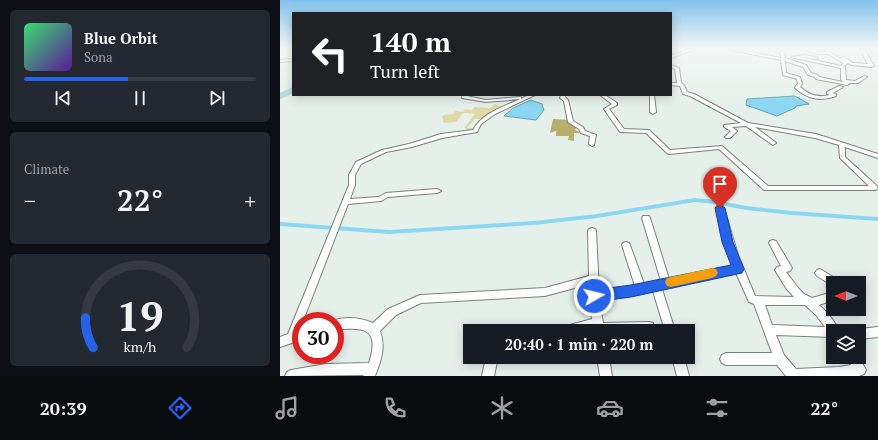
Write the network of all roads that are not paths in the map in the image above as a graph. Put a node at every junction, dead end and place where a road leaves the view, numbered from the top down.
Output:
1 (673, 67) edge
2 (783, 67) edge
3 (797, 67) edge
4 (842, 67) edge
5 (866, 77) dead end
6 (845, 81) junction
7 (672, 84) edge
8 (679, 84) junction
9 (841, 87) dead end
10 (292, 88) edge
11 (292, 89) edge
12 (280, 92) edge
13 (464, 96) edge
14 (533, 96) edge
15 (562, 96) edge
16 (603, 96) edge
17 (652, 96) edge
18 (280, 97) edge
19 (653, 112) dead end
20 (747, 124) junction
21 (728, 137) dead end
22 (773, 143) dead end
23 (592, 144) dead end
24 (842, 144) junction
25 (878, 156) edge
26 (438, 191) dead end
27 (345, 202) junction
28 (720, 208) dead end
29 (646, 218) dead end
30 (592, 231) dead end
31 (773, 243) dead end
32 (626, 246) dead end
33 (738, 269) junction
34 (820, 273) dead end
35 (826, 277) edge
36 (594, 279) junction
37 (661, 284) junction
38 (641, 289) junction
39 (594, 296) junction
40 (826, 298) edge
41 (758, 301) junction
42 (809, 302) junction
43 (305, 312) edge
44 (344, 323) edge
45 (598, 324) edge
46 (669, 324) edge
47 (829, 324) edge
48 (373, 330) junction
49 (769, 330) junction
50 (826, 331) edge
51 (878, 332) edge
52 (866, 333) edge
53 (292, 338) edge
54 (280, 342) edge
55 (726, 359) dead end
56 (780, 359) junction
57 (491, 364) edge
58 (604, 364) edge
59 (680, 364) edge
60 (856, 364) edge
61 (370, 373) edge
62 (840, 375) edge
63 (292, 376) edge
64 (488, 376) edge
65 (606, 376) edge
66 (683, 376) edge

1 - 8 street
2 - 9 street
3 - 6 street
4 - 6 street
5 - 6 street
7 - 8 street
8 - 20 street
10 - 12 main road
11 - 18 main road
13 - 14 street
14 - 27 street
15 - 23 street
16 - 24 street
17 - 19 street
20 - 21 street
20 - 22 street
20 - 24 street
24 - 25 street
26 - 27 street
27 - 43 street
28 - 33 street
29 - 37 street
30 - 36 street
31 - 42 street
32 - 38 street
33 - 37 street
33 - 41 street
34 - 35 street
36 - 39 street
36 - 48 street
37 - 38 street
37 - 46 street
38 - 39 street
39 - 45 street
40 - 42 street
41 - 42 street
41 - 49 street
42 - 47 street
44 - 48 street
48 - 61 street
49 - 50 street
49 - 56 street
51 - 52 street
53 - 54 street
55 - 56 street
56 - 62 street
57 - 64 street
58 - 65 street
59 - 66 street
60 - 62 street
61 - 63 street

